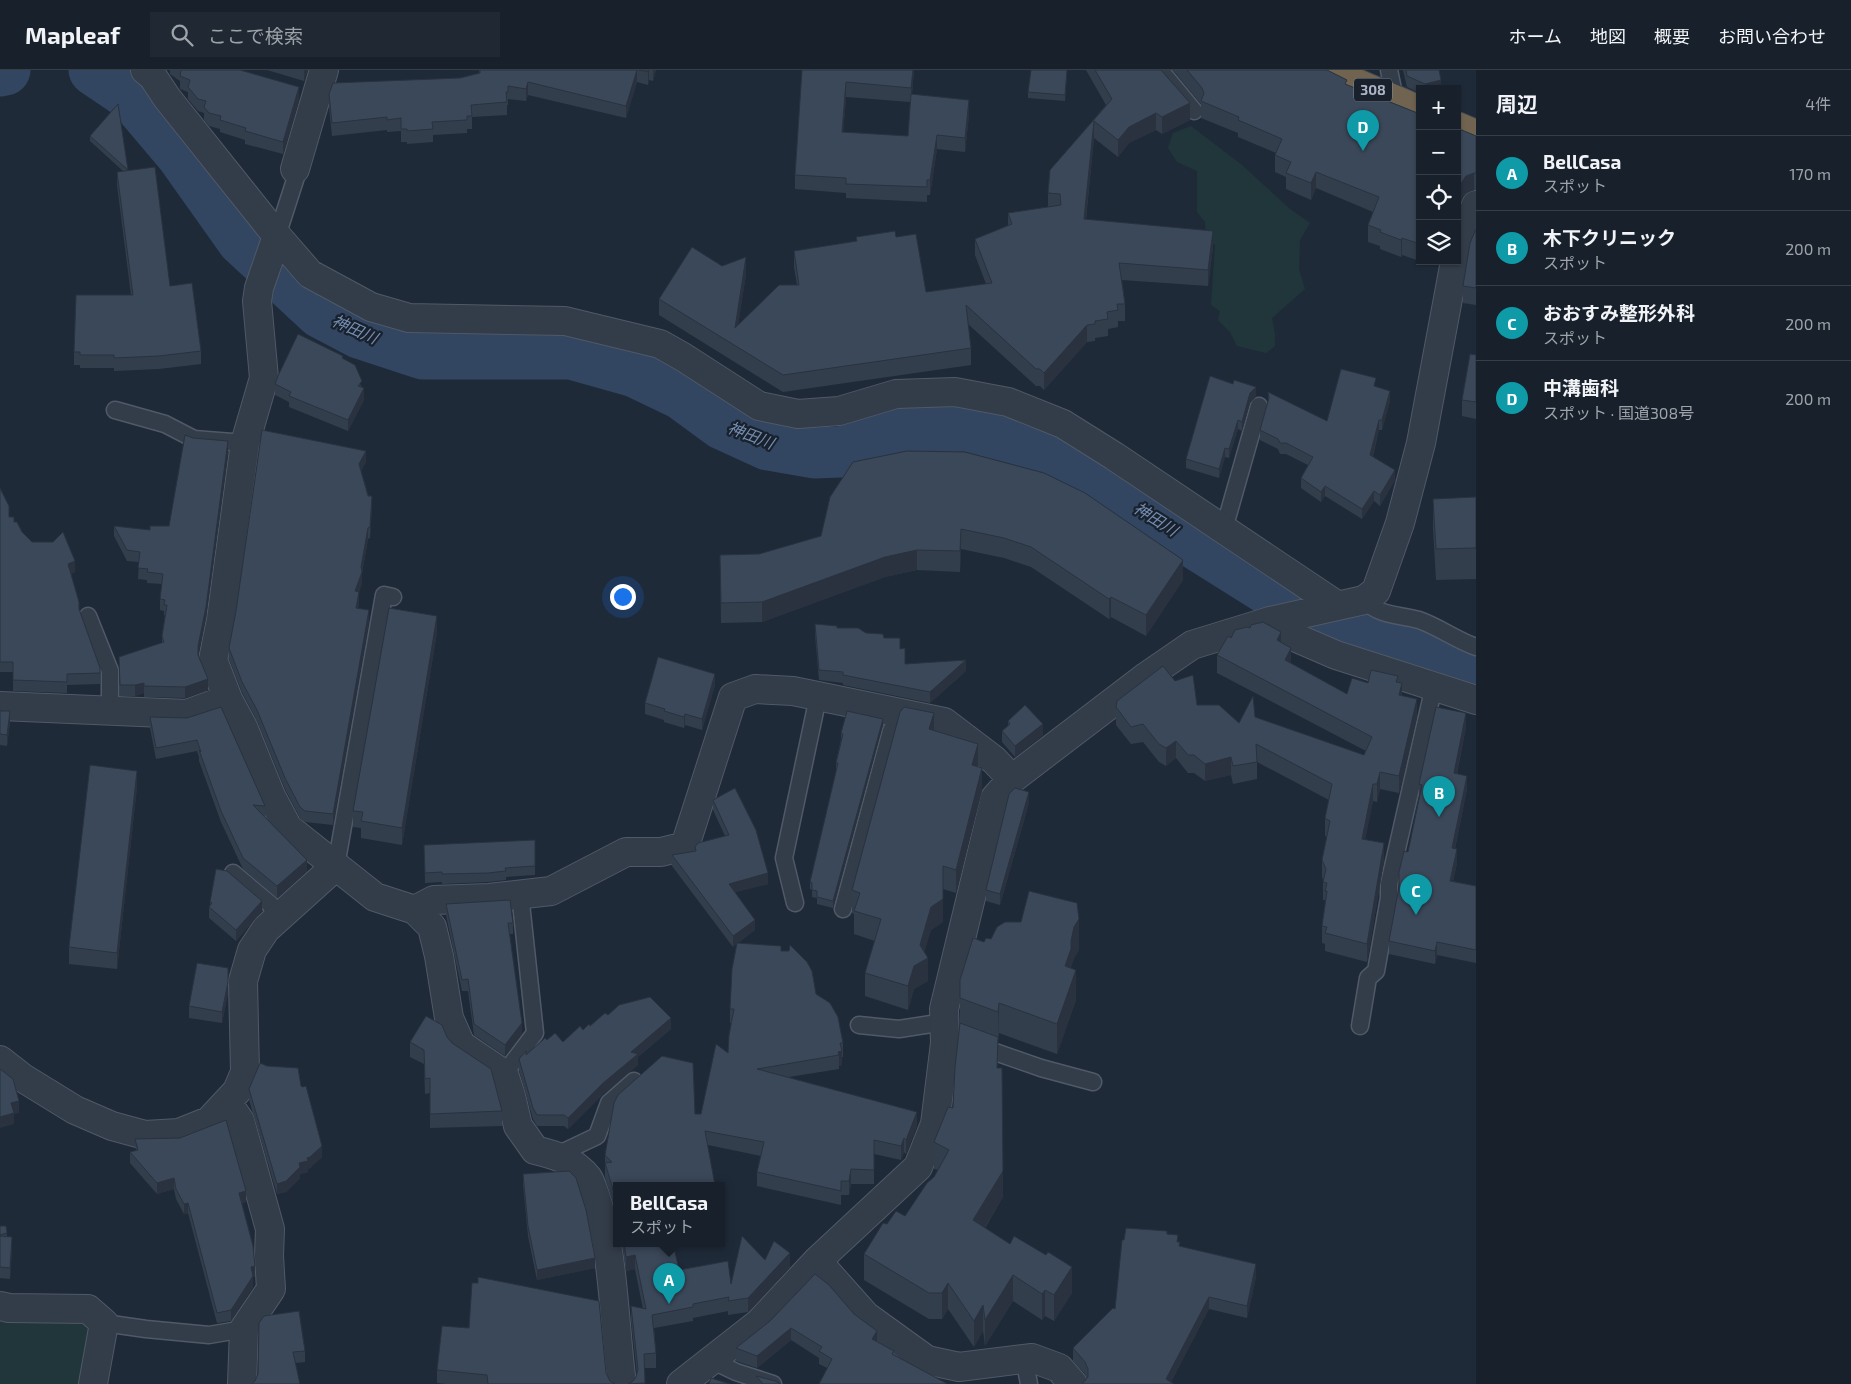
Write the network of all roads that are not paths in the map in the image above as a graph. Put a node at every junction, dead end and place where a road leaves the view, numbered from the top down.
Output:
1 (145, 70) edge
2 (1160, 70) edge
3 (1327, 70) edge
4 (1389, 70) edge
5 (319, 85) edge
6 (1395, 99) junction
7 (1416, 108) edge
8 (1194, 111) dead end
9 (1461, 128) edge
10 (1476, 134) edge
11 (295, 169) joint
12 (1476, 205) edge
13 (276, 236) junction
14 (1461, 242) edge
15 (1454, 265) edge
16 (1259, 406) dead end
17 (115, 410) dead end
18 (245, 443) junction
19 (1224, 529) junction
20 (393, 597) dead end
21 (1364, 600) junction
22 (1331, 608) junction
23 (88, 616) dead end
24 (1279, 619) junction
25 (1476, 648) edge
26 (1434, 686) junction
27 (818, 697) junction
28 (228, 699) junction
29 (1476, 700) edge
30 (0, 706) edge
31 (110, 712) junction
32 (902, 713) junction
33 (1012, 779) junction
34 (336, 866) junction
35 (232, 873) edge
36 (520, 894) junction
37 (795, 902) dead end
38 (843, 909) dead end
39 (415, 910) junction
40 (277, 919) junction
41 (859, 1025) dead end
42 (1360, 1026) dead end
43 (945, 1027) junction
44 (0, 1060) edge
45 (648, 1069) edge
46 (504, 1074) junction
47 (1093, 1082) dead end
48 (227, 1102) junction
49 (557, 1156) junction
50 (817, 1261) junction
51 (0, 1306) edge
52 (104, 1323) junction
53 (244, 1330) junction
54 (711, 1360) junction
55 (1027, 1371) edge
56 (94, 1384) edge
57 (242, 1384) edge
58 (622, 1384) edge
59 (681, 1384) edge
60 (773, 1384) edge
61 (1073, 1384) edge

1 - 13 street
2 - 8 lane
3 - 6 highway, 308
4 - 6 lane
5 - 11 street
6 - 7 highway, 308
9 - 10 highway
11 - 13 lane
12 - 14 street
13 - 18 street
13 - 19 street
15 - 21 street
16 - 19 lane
17 - 18 lane
18 - 28 street
19 - 22 street
20 - 34 lane
21 - 22 street
21 - 25 lane
22 - 24 street
23 - 31 lane
24 - 26 street
24 - 33 street
26 - 29 street
26 - 42 lane
27 - 32 street
27 - 36 street
27 - 37 lane
28 - 31 street
28 - 34 street
30 - 31 street
32 - 33 street
32 - 38 lane
33 - 43 street
34 - 39 street
34 - 40 street
35 - 40 lane
36 - 39 street
36 - 46 lane
39 - 46 street
40 - 48 street
41 - 43 lane
43 - 47 lane
43 - 50 street
44 - 48 street
45 - 49 lane
46 - 49 street
48 - 53 street
49 - 58 street
50 - 54 street
50 - 55 street
51 - 52 street
52 - 53 lane
52 - 56 street
53 - 57 street
54 - 59 street
54 - 60 lane
55 - 61 street

